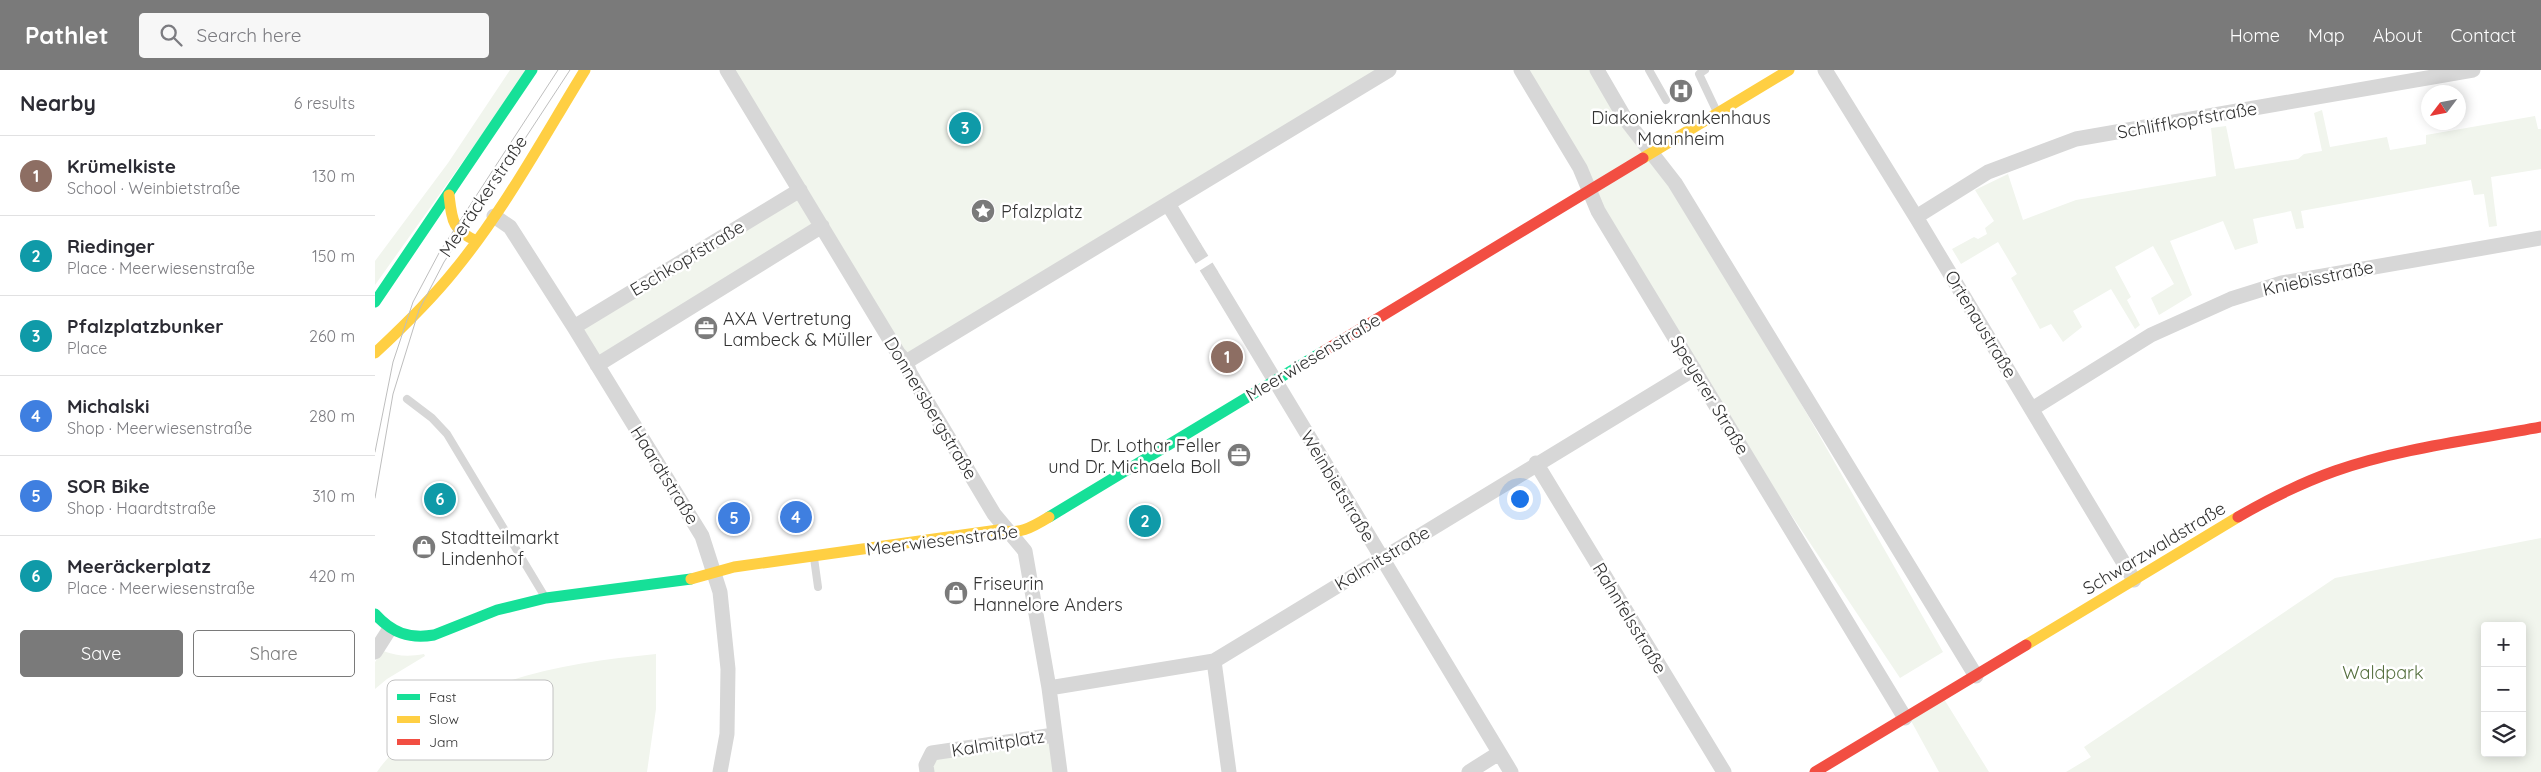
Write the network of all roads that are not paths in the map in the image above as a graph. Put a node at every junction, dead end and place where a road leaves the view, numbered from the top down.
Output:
1 (532, 70) edge
2 (585, 70) edge
3 (727, 70) edge
4 (1389, 70) edge
5 (1521, 70) edge
6 (1597, 70) edge
7 (1649, 70) edge
8 (1789, 70) edge
9 (1825, 70) edge
10 (2473, 70) edge
11 (1701, 71) edge
12 (1666, 100) dead end
13 (1717, 112) junction
14 (1651, 153) junction
15 (800, 190) junction
16 (1588, 191) junction
17 (449, 194) junction
18 (1169, 204) junction
19 (495, 216) junction
20 (1916, 217) junction
21 (822, 226) junction
22 (2541, 238) edge
23 (477, 241) junction
24 (1195, 247) tunnel mouth
25 (1212, 276) tunnel mouth
26 (375, 302) edge
27 (574, 327) junction
28 (375, 352) edge
29 (906, 362) junction
30 (597, 365) junction
31 (1694, 369) junction
32 (1274, 380) junction
33 (407, 399) dead end
34 (2032, 409) junction
35 (2541, 427) edge
36 (1536, 464) junction
37 (1011, 533) junction
38 (813, 556) junction
39 (1382, 558) junction
40 (714, 573) junction
41 (2134, 580) junction
42 (818, 587) dead end
43 (547, 598) junction
44 (375, 614) edge
45 (393, 625) junction
46 (375, 652) edge
47 (1214, 661) junction
48 (1976, 676) junction
49 (1049, 688) junction
50 (1905, 718) junction
51 (1054, 735) junction
52 (1499, 753) junction
53 (720, 772) edge
54 (927, 772) edge
55 (1060, 772) edge
56 (1229, 772) edge
57 (1469, 772) edge
58 (1511, 772) edge
59 (1724, 772) edge
60 (1815, 772) edge

1 - 17 street, Meeräckerstraße
2 - 19 street, Meeräckerstraße
3 - 15 street, Donnersbergstraße
4 - 18 street
5 - 16 street, Speyerer Straße
6 - 14 street
7 - 12 lane
8 - 13 street, Meerwiesenstraße
9 - 20 street, Ortenaustraße
10 - 20 street, Schliffkopfstraße
11 - 13 lane
13 - 14 street, Meerwiesenstraße
14 - 16 street, Meerwiesenstraße
14 - 48 street
15 - 21 street, Donnersbergstraße
15 - 27 street, Eschkopfstraße
16 - 31 street, Speyerer Straße
16 - 32 street, Meerwiesenstraße
17 - 23 street
17 - 26 street, Meeräckerstraße
18 - 24 street
18 - 29 street
19 - 23 street, Meeräckerstraße
19 - 27 street, Haardtstraße
20 - 34 street, Ortenaustraße
21 - 29 street, Donnersbergstraße
21 - 30 street
22 - 34 street, Kniebisstraße
23 - 28 street, Meeräckerstraße
25 - 32 street, Weinbietstraße
27 - 30 street, Haardtstraße
29 - 37 street, Donnersbergstraße
30 - 40 street, Haardtstraße
31 - 36 street, Kalmitstraße
31 - 50 street, Speyerer Straße
32 - 37 street, Meerwiesenstraße
32 - 39 street, Weinbietstraße
33 - 43 lane
34 - 41 street, Ortenaustraße
35 - 41 street, Schwarzwaldstraße
36 - 39 street, Kalmitstraße
36 - 59 street, Rahnfelsstraße
37 - 38 street, Meerwiesenstraße
37 - 49 street, Donnersbergstraße
38 - 40 street, Meerwiesenstraße
38 - 42 lane
39 - 47 street, Kalmitstraße
39 - 52 street, Weinbietstraße
40 - 43 street, Meerwiesenstraße
40 - 53 street, Haardtstraße
41 - 48 street, Schwarzwaldstraße
43 - 45 street, Meerwiesenstraße
44 - 45 street
45 - 46 street
47 - 49 street, Kalmitstraße
47 - 56 street
48 - 50 street, Schwarzwaldstraße
49 - 51 street, Donnersbergstraße
50 - 60 street, Schwarzwaldstraße
51 - 54 street, Kalmitplatz
51 - 55 street, Donnersbergstraße
52 - 57 street
52 - 58 street, Weinbietstraße

